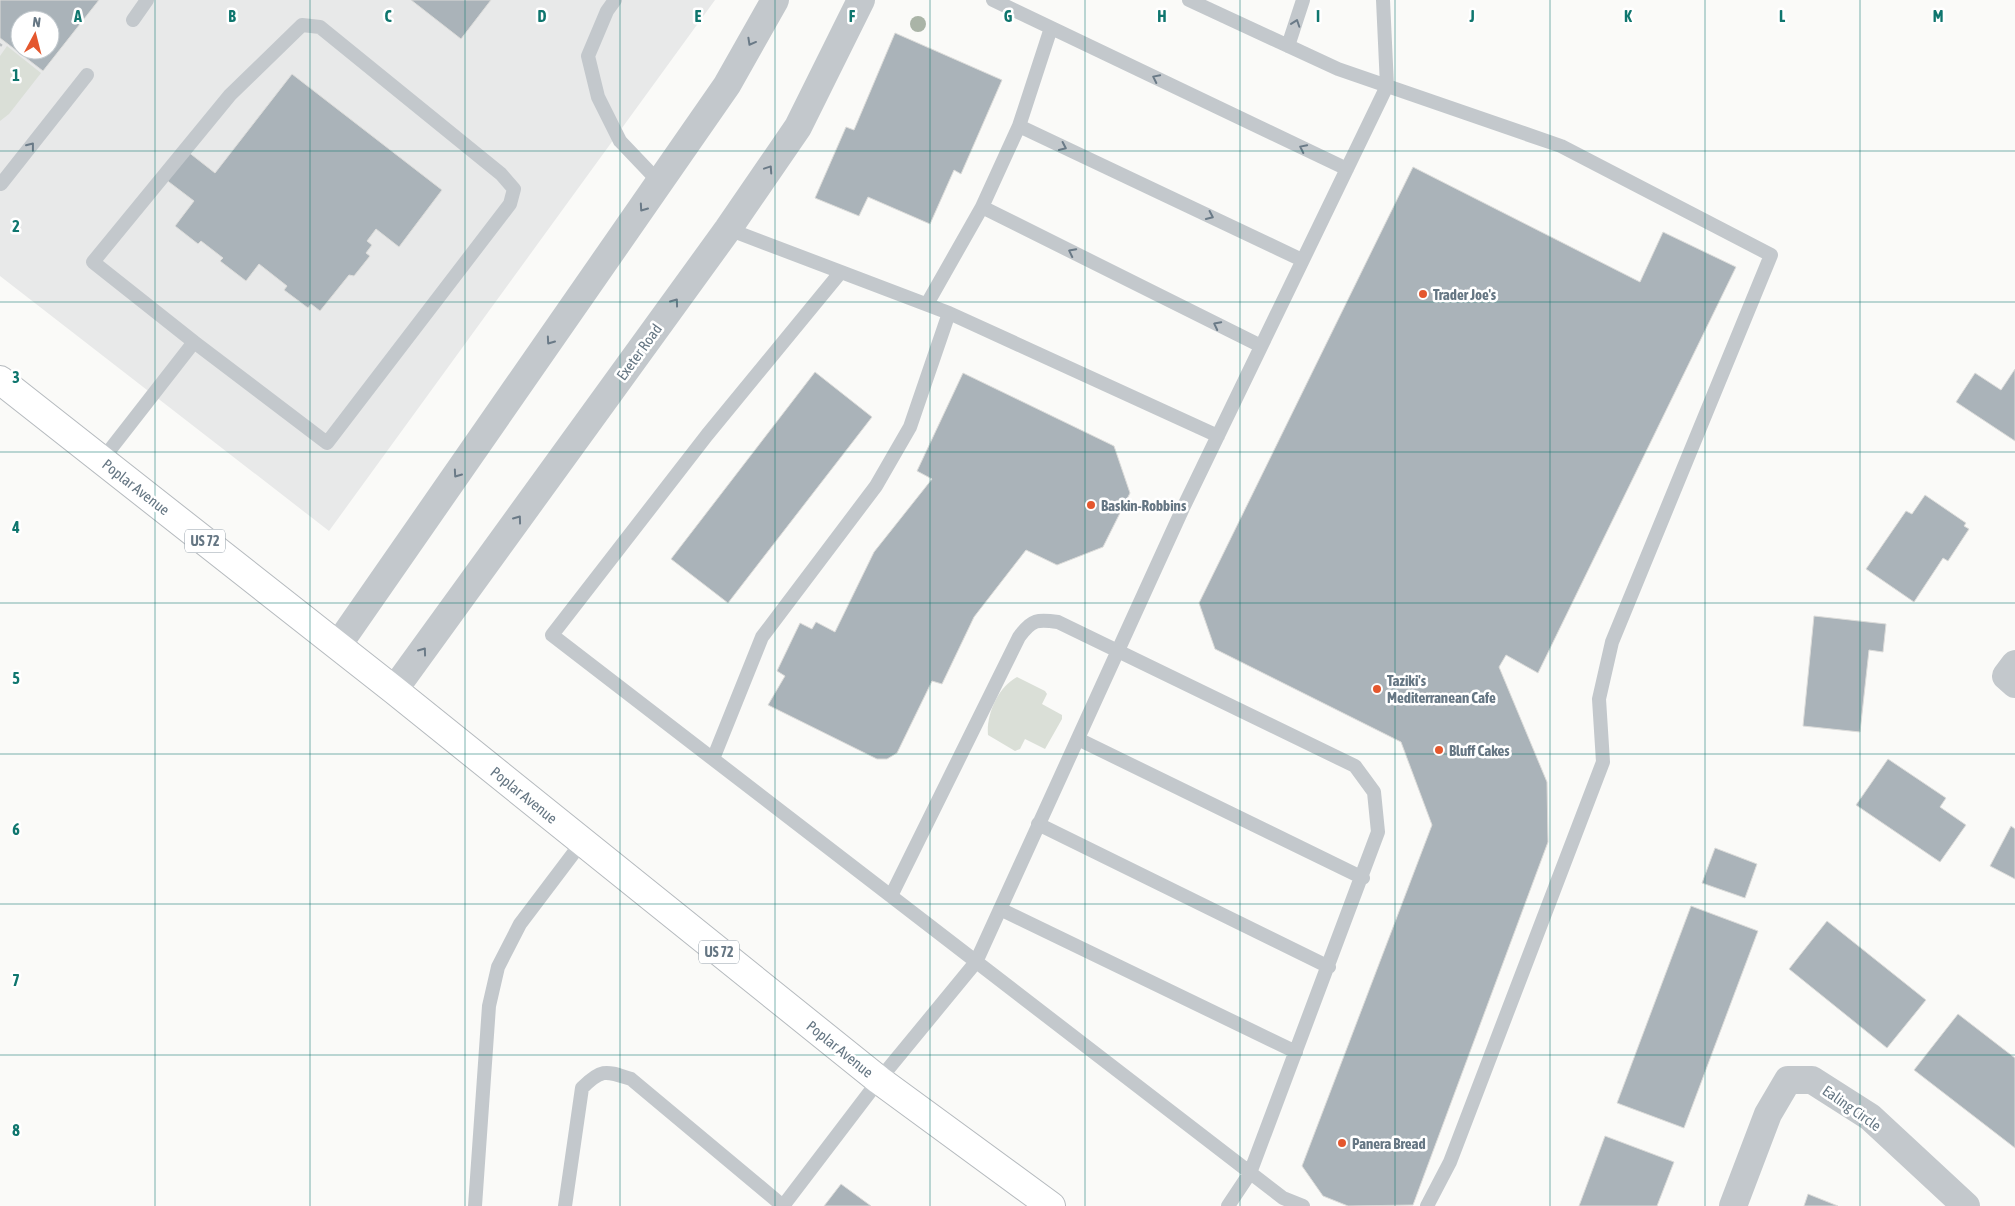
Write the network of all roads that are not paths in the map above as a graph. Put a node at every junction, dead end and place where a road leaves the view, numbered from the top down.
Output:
1 (147, 0) edge
2 (615, 0) edge
3 (775, 0) edge
4 (861, 0) edge
5 (993, 0) edge
6 (1189, 0) edge
7 (1303, 0) edge
8 (1383, 0) edge
9 (134, 20) dead end
10 (1051, 28) junction
11 (1288, 46) junction
12 (87, 75) dead end
13 (1387, 86) junction
14 (1019, 126) junction
15 (1346, 169) junction
16 (660, 183) junction
17 (0, 184) edge
18 (982, 207) junction
19 (728, 230) junction
20 (1302, 260) junction
21 (840, 273) junction
22 (927, 304) junction
23 (950, 313) junction
24 (194, 342) junction
25 (1261, 346) junction
26 (0, 380) edge
27 (1218, 436) junction
28 (102, 460) junction
29 (338, 646) junction
30 (1118, 650) junction
31 (394, 690) junction
32 (1078, 738) junction
33 (713, 759) junction
34 (1038, 824) junction
35 (582, 842) junction
36 (1363, 878) junction
37 (891, 896) junction
38 (1000, 909) junction
39 (976, 962) junction
40 (1329, 967) junction
41 (1296, 1052) junction
42 (879, 1080) junction
43 (1250, 1173) junction
44 (475, 1206) edge
45 (565, 1206) edge
46 (783, 1206) edge
47 (1051, 1206) edge
48 (1228, 1206) edge
49 (1303, 1206) edge
50 (1427, 1206) edge
51 (1733, 1206) edge
52 (1966, 1206) edge

1 - 9 lane
2 - 16 lane
3 -> 16 street
19 -> 4 street, Exeter Road
5 - 10 lane
6 - 11 lane
11 -> 7 lane
8 - 13 lane
10 - 14 lane
15 -> 10 lane
11 - 13 lane
17 -> 12 lane
13 - 15 lane
13 - 50 lane
14 - 18 lane
14 -> 20 lane
15 - 20 lane
16 -> 29 street
18 - 22 lane
25 -> 18 lane
19 - 21 lane
31 -> 19 street, Exeter Road
20 - 25 lane
21 - 22 lane
21 - 33 lane
22 - 23 lane
23 - 27 lane
23 - 33 lane
24 - 24 lane
24 - 28 lane
25 - 27 lane
26 - 28 main road, Poplar Avenue / US 72
27 - 30 lane
28 - 29 main road, Poplar Avenue / US 72
29 - 31 main road, Poplar Avenue / US 72
30 - 32 lane
30 - 36 lane
30 - 37 lane
31 - 35 main road, Poplar Avenue / US 72
32 - 34 lane
32 - 36 lane
33 - 37 lane
34 - 38 lane
34 - 40 lane
35 - 42 main road, Poplar Avenue / US 72
35 - 44 lane
36 - 40 lane
37 - 39 lane
38 - 39 lane
38 - 41 lane
39 - 42 lane
39 - 43 lane
40 - 41 lane
41 - 43 lane
42 - 46 lane
42 - 47 main road, Poplar Avenue / US 72
43 - 48 lane
43 - 49 lane
45 - 46 lane
51 - 52 street, Ealing Circle

